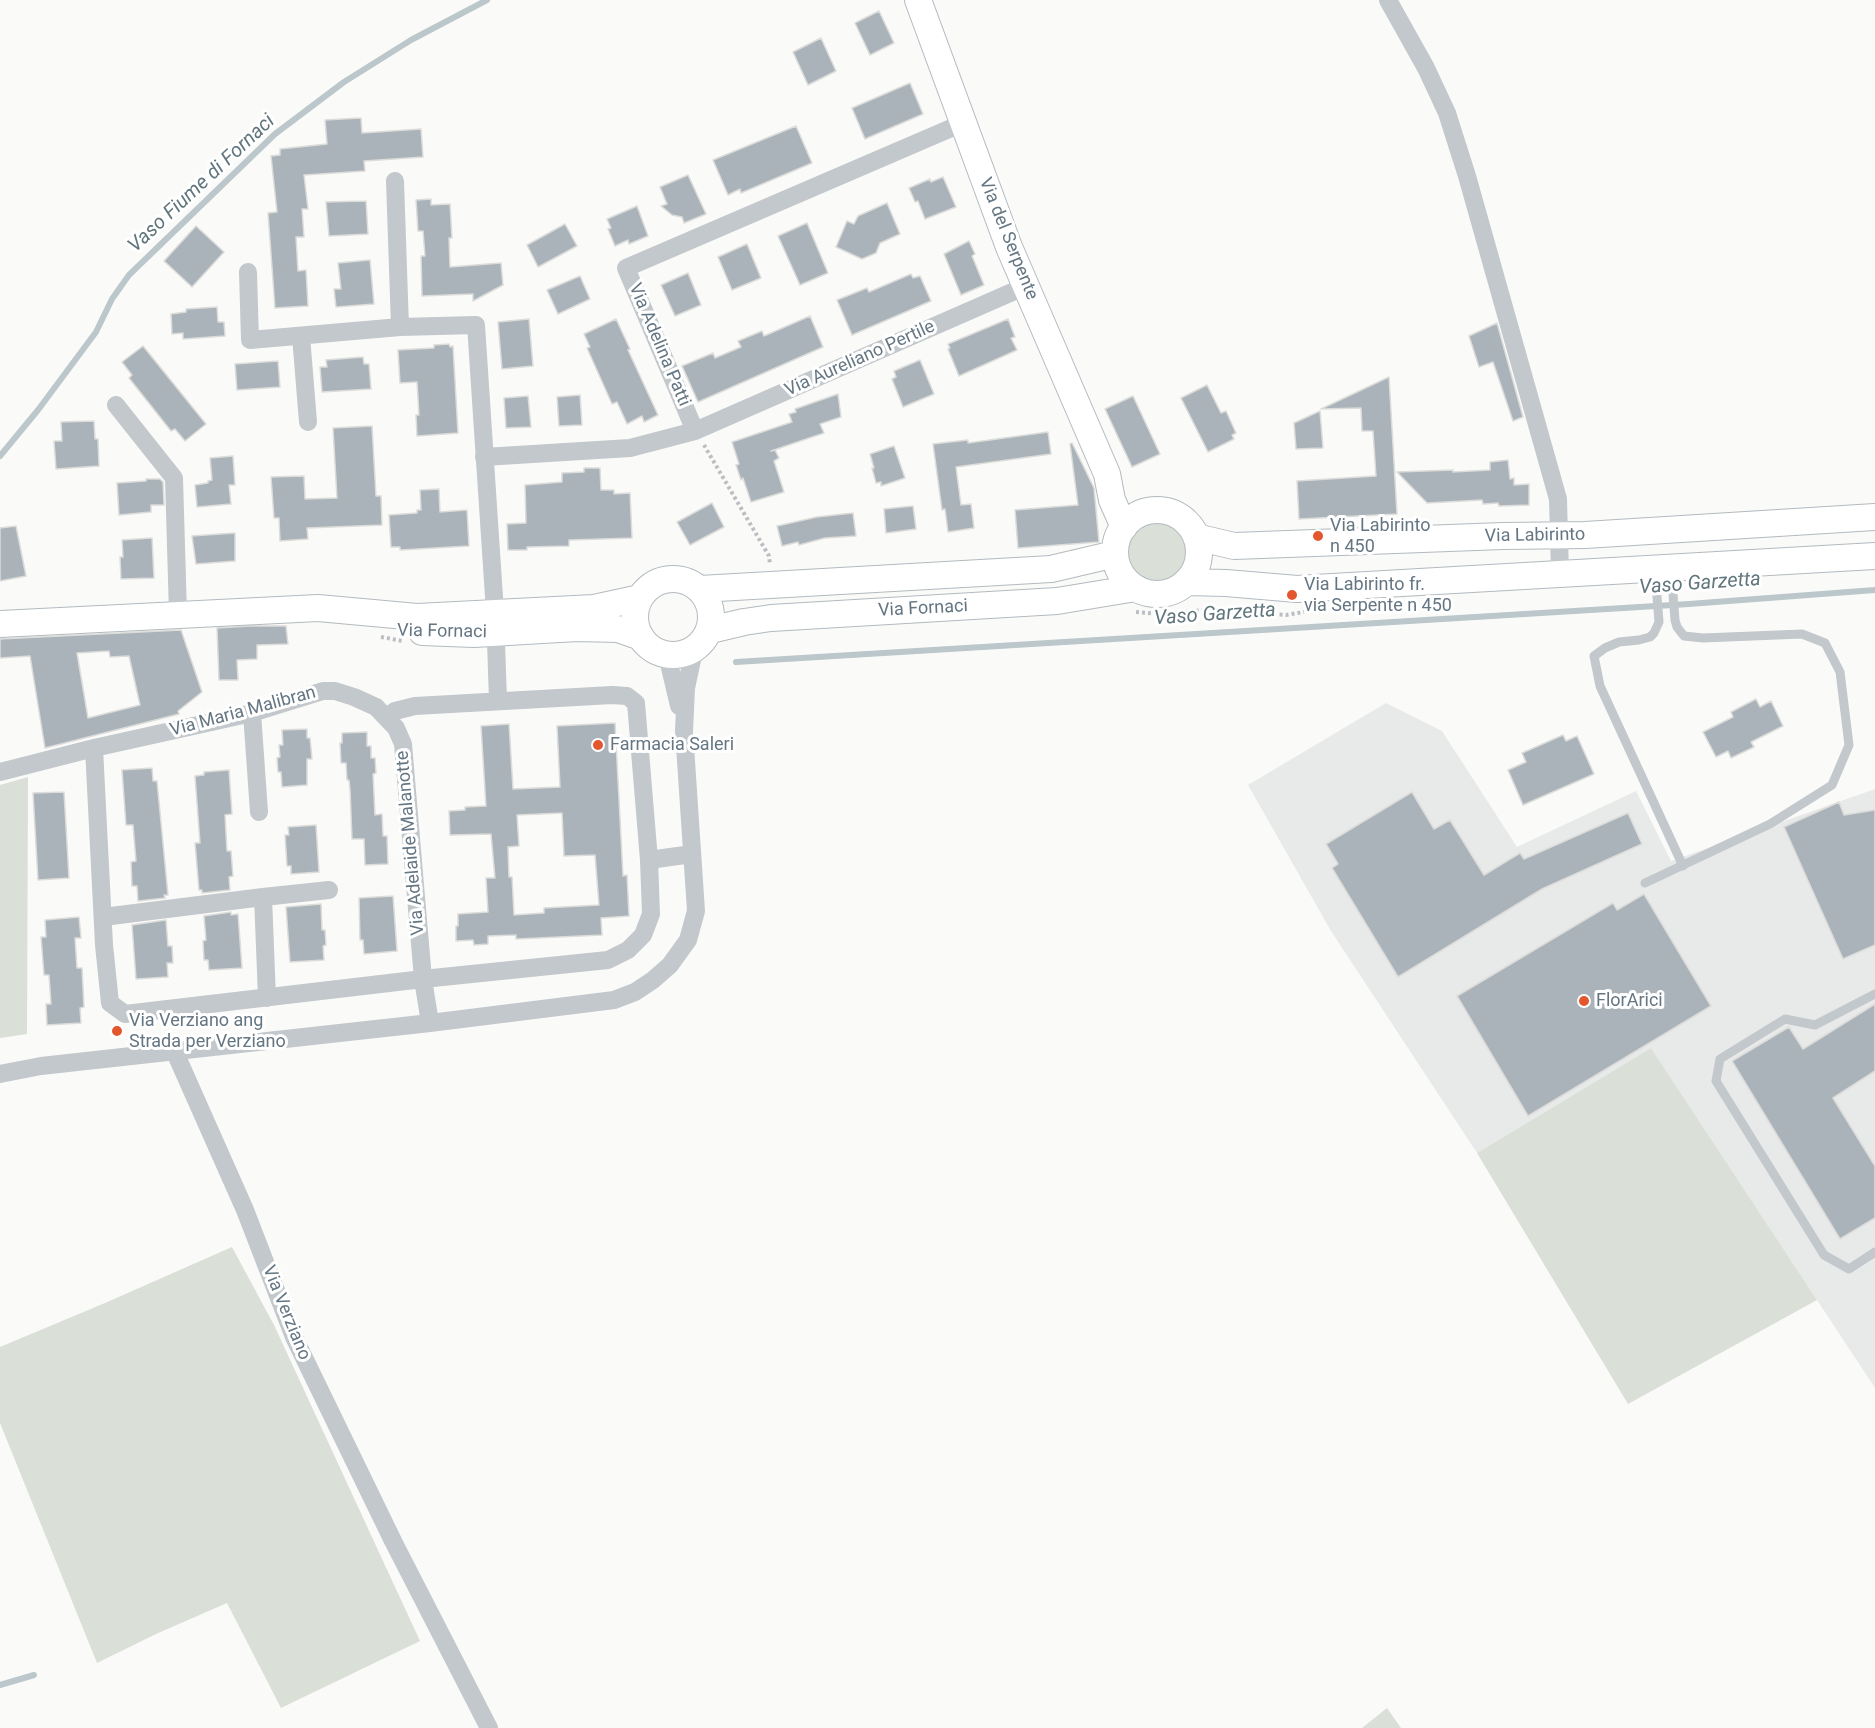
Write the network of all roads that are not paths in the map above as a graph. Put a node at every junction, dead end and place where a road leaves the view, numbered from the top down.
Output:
1 (918, 0) edge
2 (1388, 0) edge
3 (963, 123) junction
4 (395, 181) dead end
5 (248, 272) dead end
6 (1026, 286) junction
7 (400, 327) junction
8 (301, 336) junction
9 (116, 405) dead end
10 (308, 422) dead end
11 (695, 431) junction
12 (484, 457) junction
13 (1107, 474) junction
14 (1147, 511) junction
15 (1875, 517) edge
16 (1124, 527) junction
17 (1559, 535) junction
18 (1196, 537) junction
19 (1115, 554) junction
20 (1875, 556) edge
21 (1663, 568) junction
22 (1560, 574) junction
23 (1186, 582) junction
24 (1136, 588) junction
25 (700, 590) junction
26 (640, 598) junction
27 (178, 614) junction
28 (495, 623) junction
29 (0, 624) edge
30 (640, 637) junction
31 (703, 639) junction
32 (667, 655) junction
33 (498, 701) junction
34 (252, 713) junction
35 (387, 717) junction
36 (684, 731) junction
37 (94, 748) junction
38 (0, 772) edge
39 (259, 812) dead end
40 (692, 854) junction
41 (649, 860) junction
42 (1683, 866) junction
43 (1645, 883) dead end
44 (329, 890) dead end
45 (263, 897) junction
46 (103, 917) junction
47 (423, 979) junction
48 (1875, 994) edge
49 (267, 998) junction
50 (430, 1023) junction
51 (174, 1050) junction
52 (0, 1074) edge
53 (1875, 1252) edge
54 (489, 1728) edge

1 - 3 street, Via del Serpente
2 - 17 street
3 - 6 street, Via del Serpente
3 - 11 street, Via Adelina Patti
4 - 7 street
5 - 8 street
6 - 11 street, Via Aureliano Pertile
6 - 13 street, Via del Serpente
7 - 8 street
7 - 12 street
8 - 10 street
9 - 27 street
11 - 12 street, Via Adelina Patti
12 - 28 street
13 - 14 street, Via del Serpente
13 - 16 street, Via del Serpente
14 - 16 street
14 - 18 street
15 - 17 street, Via Labirinto
16 - 19 street
17 - 18 street, Via Labirinto
17 - 22 street
18 - 23 street
19 - 24 street
19 - 25 street, Via Fornaci
20 - 21 street, Via Labirinto
21 - 22 street, Via Labirinto
21 - 42 lane
21 - 42 lane
22 - 23 street, Via Labirinto
23 - 24 street, Via Fornaci
24 - 31 street, Via Fornaci
25 - 26 street, Via Fornaci
25 - 31 street
26 - 28 street, Via Fornaci
26 - 30 street
27 - 28 street, Via Fornaci
27 - 29 street, Via Fornaci
28 - 30 street, Via Fornaci
28 - 33 street
30 - 32 street, Via Fornaci
31 - 32 street, Via Fornaci
31 - 36 street
32 - 36 street
33 - 35 street
33 - 41 street
34 - 35 street, Via Maria Malibran
34 - 37 street, Via Maria Malibran
34 - 39 street
35 - 47 street, Via Adelaide Malanotte
36 - 40 street
37 - 38 street, Via Maria Malibran
37 - 46 street
40 - 41 street
40 - 50 street
41 - 47 street
42 - 43 lane
44 - 45 street
45 - 46 street
45 - 49 street
46 - 49 street
47 - 49 street
47 - 50 street, Via Adelaide Malanotte
48 - 53 lane
50 - 51 street
51 - 52 street
51 - 54 street, Via Verziano

